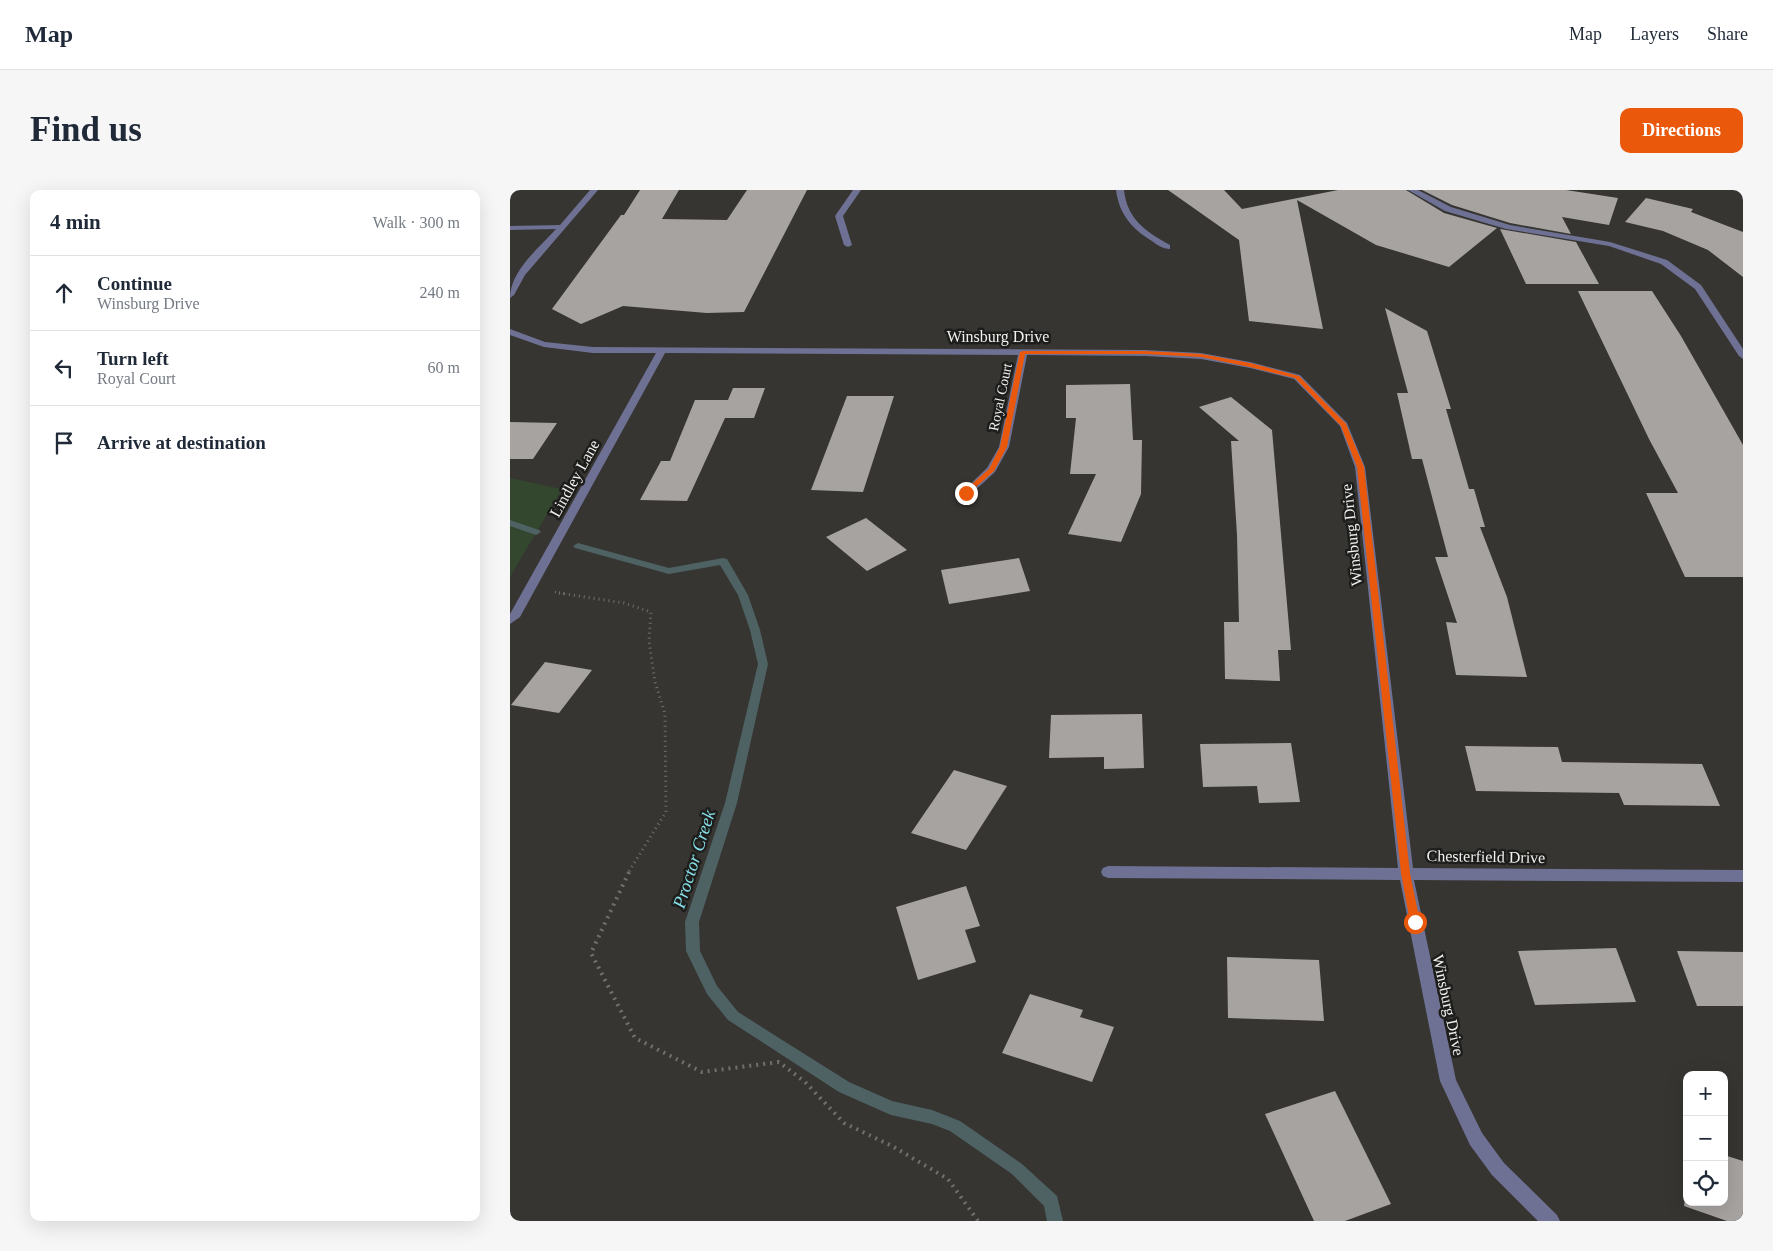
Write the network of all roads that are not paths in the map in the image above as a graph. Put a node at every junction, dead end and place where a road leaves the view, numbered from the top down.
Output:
1 (594, 190) edge
2 (857, 190) edge
3 (1120, 190) edge
4 (1412, 190) edge
5 (562, 227) junction
6 (510, 228) edge
7 (848, 246) dead end
8 (1167, 247) dead end
9 (510, 295) edge
10 (510, 332) edge
11 (662, 350) junction
12 (1023, 352) junction
13 (1743, 356) edge
14 (966, 493) dead end
15 (510, 620) edge
16 (1108, 872) dead end
17 (1406, 873) junction
18 (1743, 876) edge
19 (1551, 1221) edge

1 - 5 street
2 - 7 street
3 - 8 street
4 - 13 street
5 - 6 street
5 - 9 street
10 - 11 street, Winsburg Drive
11 - 12 street, Winsburg Drive
11 - 15 street, Lindley Lane
12 - 14 street, Royal Court
12 - 17 street, Winsburg Drive
16 - 17 street, Chesterfield Drive
17 - 18 street, Chesterfield Drive
17 - 19 street, Winsburg Drive

